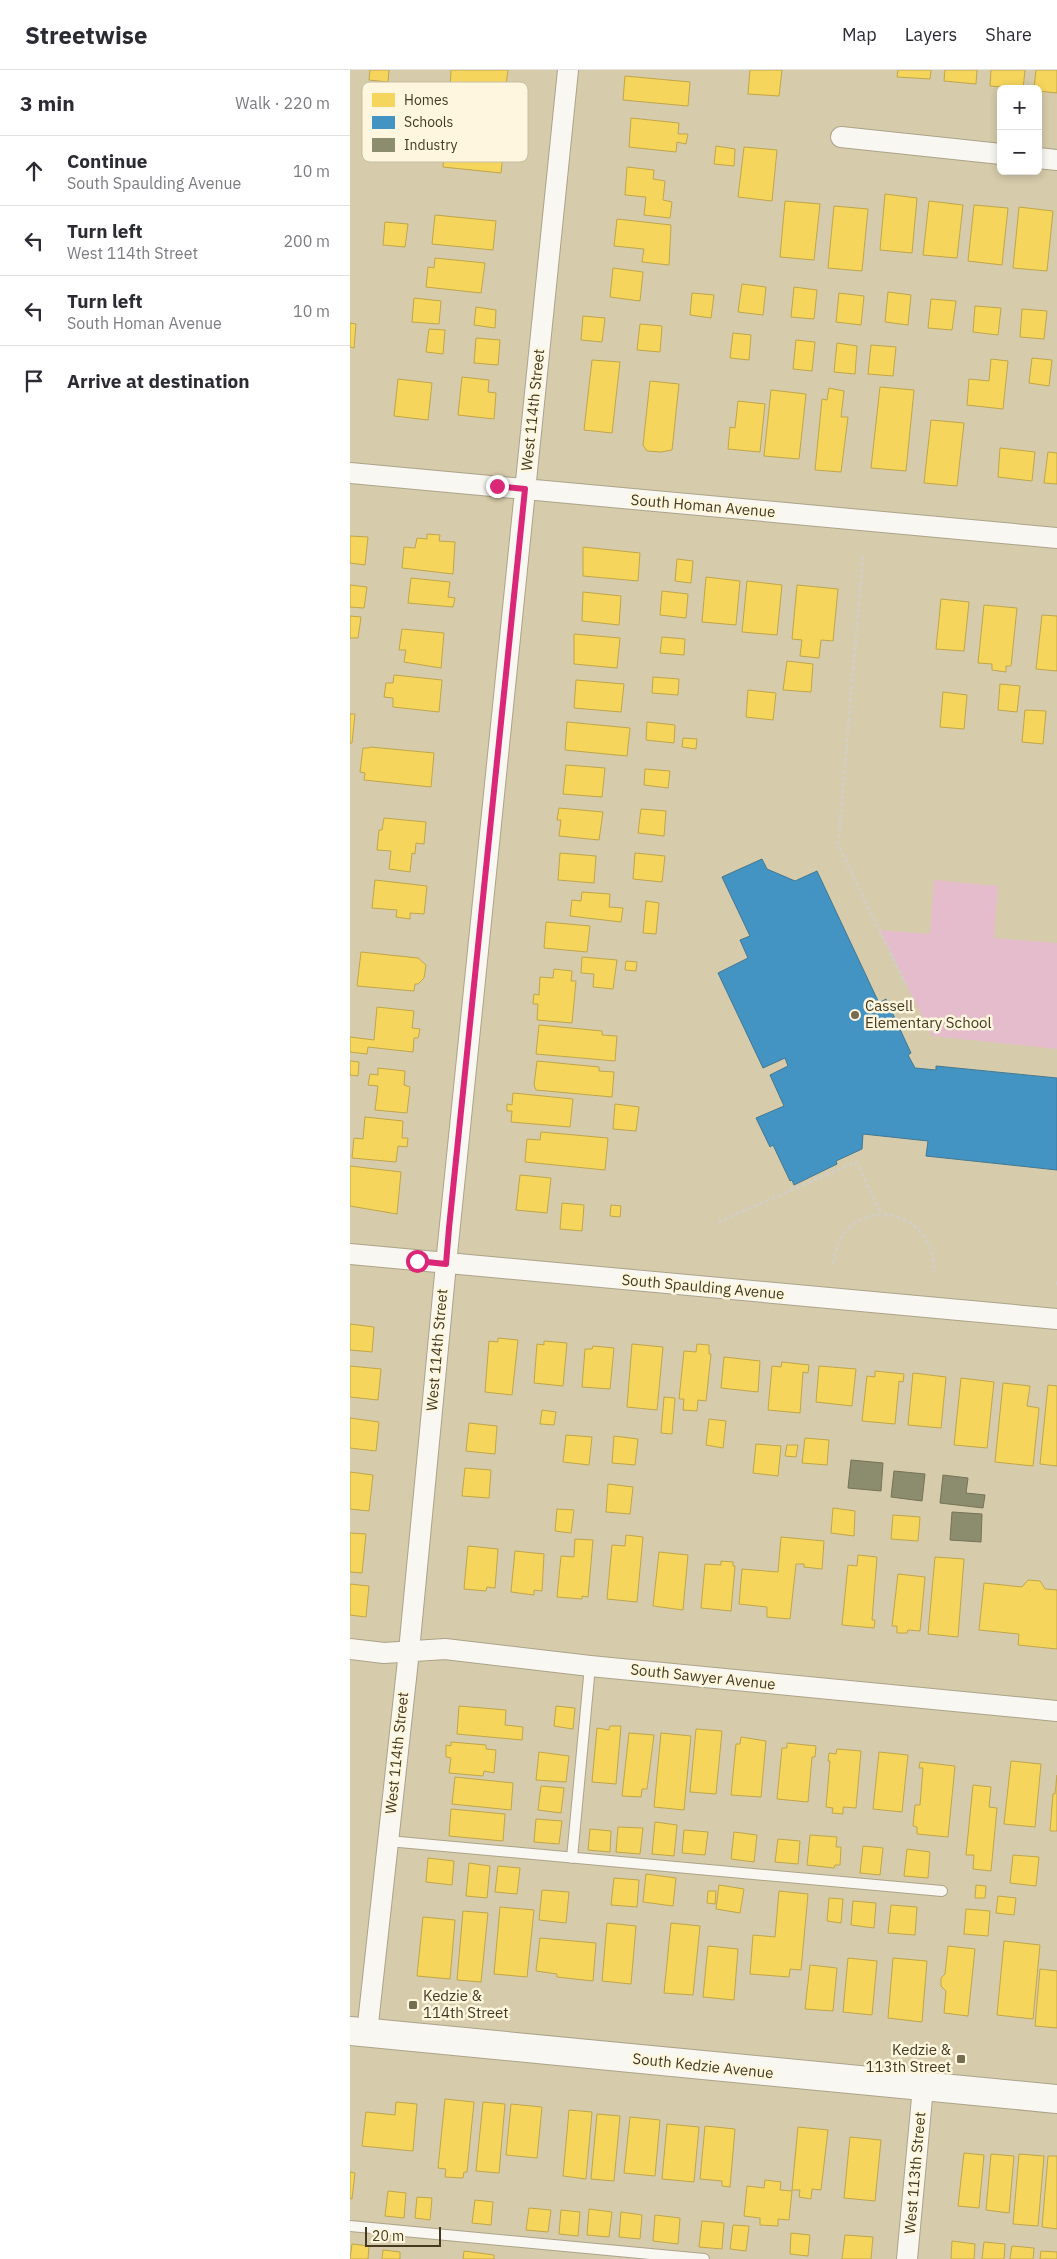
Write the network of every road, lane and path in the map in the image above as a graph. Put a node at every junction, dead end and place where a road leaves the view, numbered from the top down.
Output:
1 (568, 70) edge
2 (841, 137) dead end
3 (997, 154) edge
4 (1042, 158) edge
5 (1057, 160) edge
6 (350, 473) edge
7 (525, 489) junction
8 (1057, 538) edge
9 (863, 556) dead end
10 (906, 985) dead end
11 (881, 1213) junction
12 (718, 1222) dead end
13 (350, 1254) edge
14 (446, 1264) junction
15 (834, 1264) dead end
16 (934, 1274) dead end
17 (1057, 1281) edge
18 (1056, 1285) edge
19 (1057, 1319) edge
20 (350, 1650) edge
21 (409, 1651) junction
22 (590, 1666) junction
23 (1057, 1712) edge
24 (388, 1841) junction
25 (572, 1858) junction
26 (942, 1891) dead end
27 (359, 2032) edge
28 (923, 2087) junction
29 (1057, 2100) edge
30 (350, 2226) edge
31 (704, 2259) edge
32 (907, 2259) edge

1 - 7 street, West 114th Street
2 - 3 street
4 - 5 street
6 - 7 street, South Homan Avenue
7 - 8 street, South Homan Avenue
7 - 14 street, West 114th Street
9 - 10 path
11 - 12 path
11 - 15 path
11 - 16 path
13 - 14 street, South Spaulding Avenue
14 - 19 street, South Spaulding Avenue
14 - 21 street, West 114th Street
17 - 18 path
20 - 21 street, South Sawyer Avenue
21 - 22 street, South Sawyer Avenue
21 - 24 street, West 114th Street
22 - 23 street, South Sawyer Avenue
22 - 25 lane
24 - 25 lane
24 - 27 street, West 114th Street
25 - 26 lane
27 - 28 main road, South Kedzie Avenue
28 - 29 main road, South Kedzie Avenue
28 - 32 street, West 113th Street
30 - 31 lane

